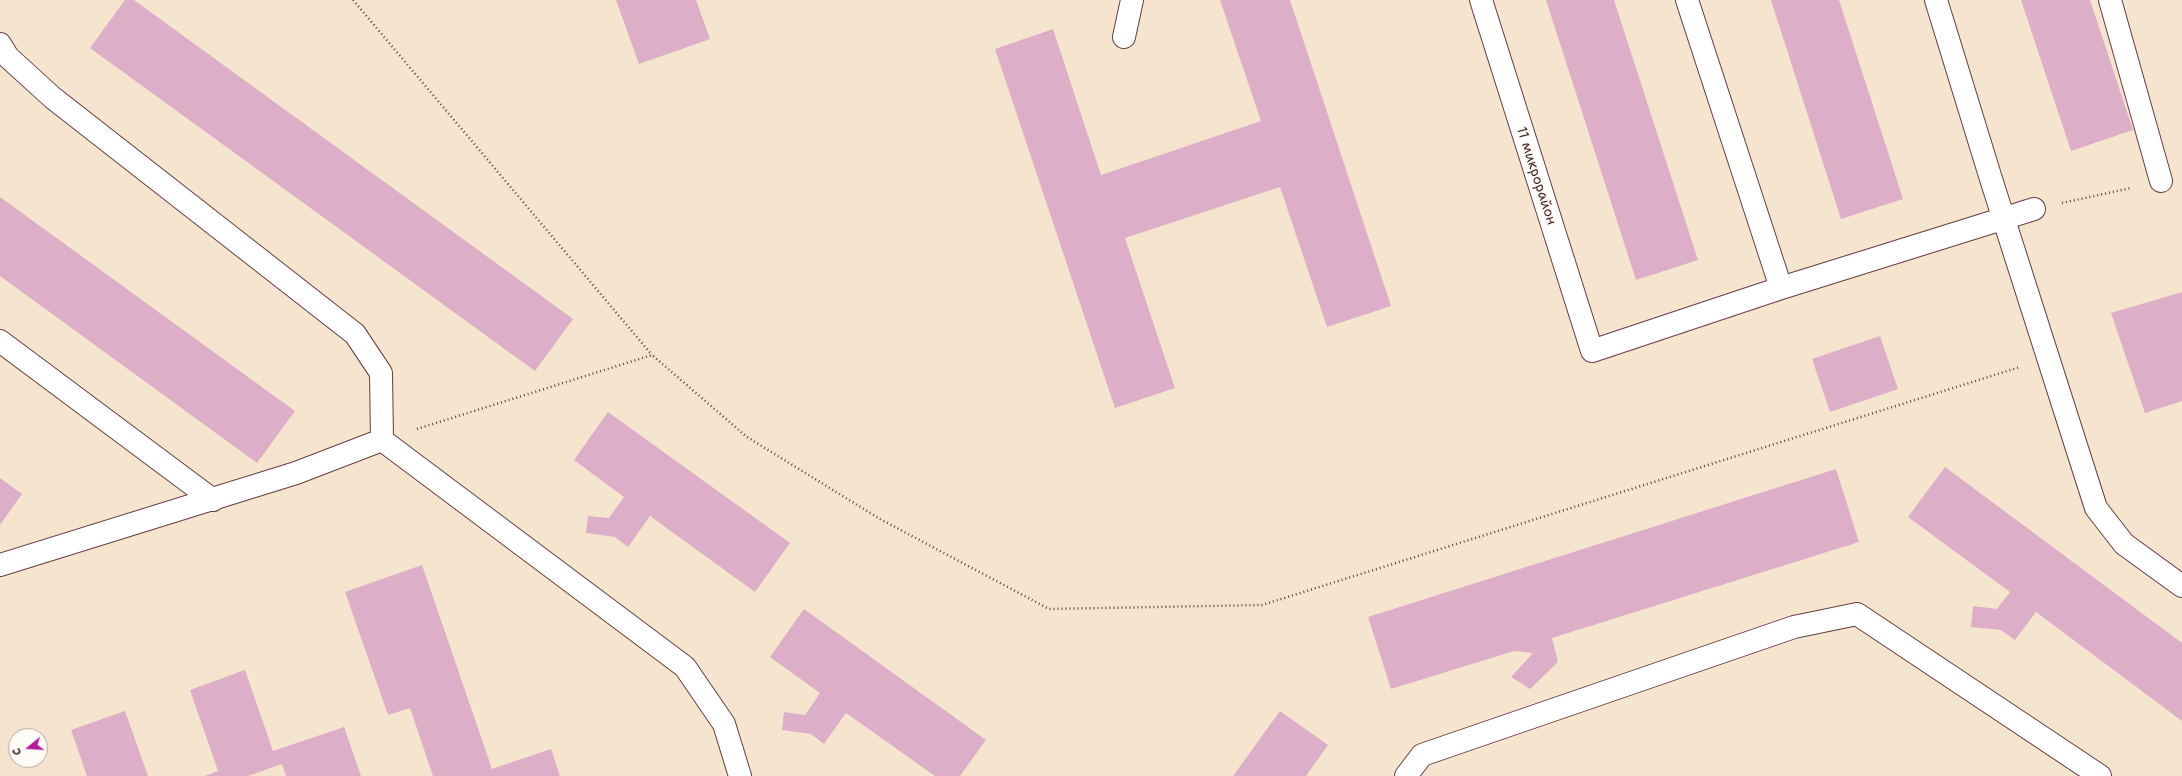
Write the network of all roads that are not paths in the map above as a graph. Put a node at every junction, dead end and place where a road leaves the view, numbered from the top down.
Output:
1 (1132, 0) edge
2 (1481, 0) edge
3 (1687, 0) edge
4 (1936, 0) edge
5 (2110, 0) edge
6 (1124, 37) dead end
7 (0, 44) edge
8 (2161, 181) road end
9 (2034, 209) road end
10 (2005, 218) junction
11 (1782, 288) junction
12 (0, 341) edge
13 (382, 440) junction
14 (213, 500) junction
15 (0, 565) edge
16 (2182, 586) edge
17 (740, 776) edge
18 (1406, 776) edge
19 (2100, 776) edge

1 - 6 lane
2 - 11 lane, 11 микрорайон
3 - 11 lane
4 - 10 lane
5 - 8 lane
7 - 13 lane
9 - 10 lane
10 - 11 lane
10 - 16 lane
12 - 14 lane
13 - 14 lane
13 - 17 lane
14 - 15 lane
18 - 19 lane

